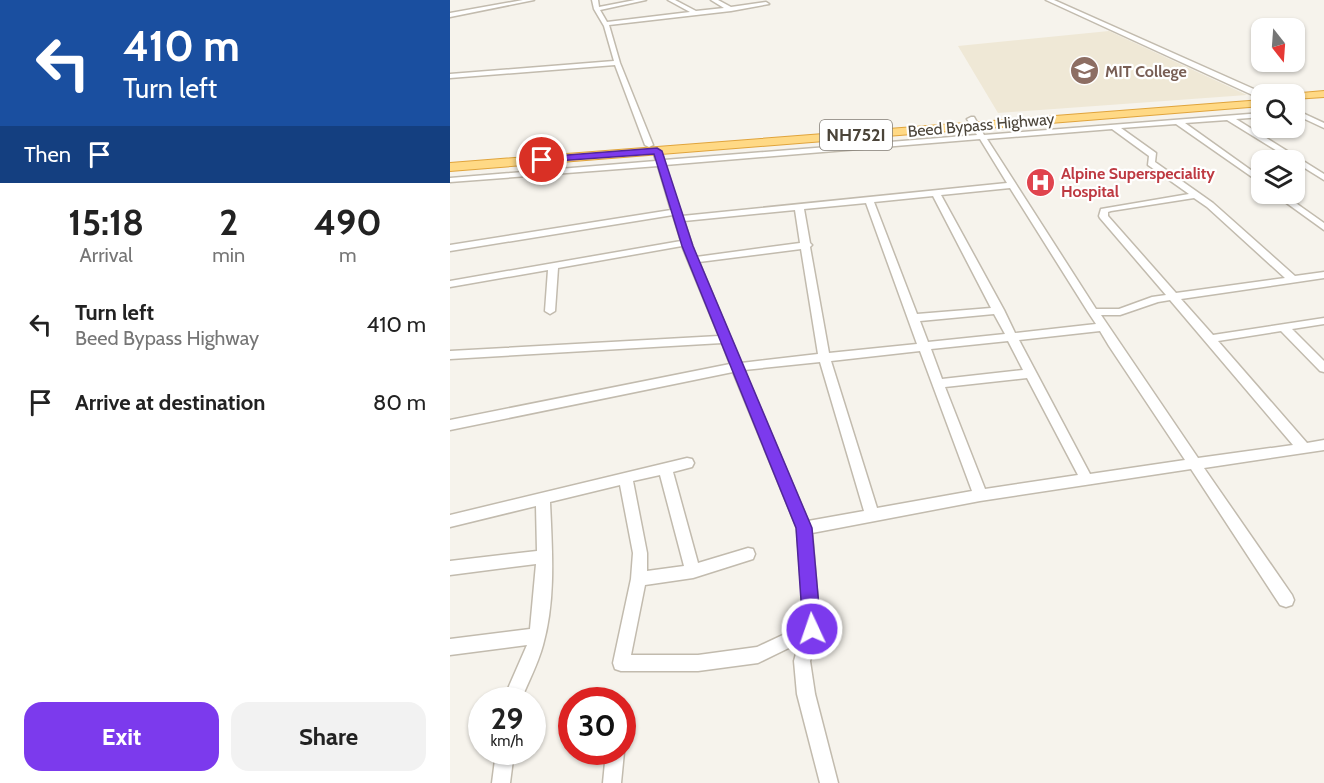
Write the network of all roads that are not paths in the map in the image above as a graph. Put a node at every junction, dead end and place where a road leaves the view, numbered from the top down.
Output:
1 (529, 0) edge
2 (595, 0) edge
3 (642, 0) edge
4 (671, 0) edge
5 (714, 0) edge
6 (757, 0) edge
7 (1049, 0) edge
8 (630, 2) junction
9 (638, 8) dead end
10 (597, 9) junction
11 (731, 9) junction
12 (646, 13) dead end
13 (696, 13) junction
14 (450, 15) edge
15 (654, 18) junction
16 (606, 24) junction
17 (617, 63) junction
18 (450, 76) edge
19 (1251, 94) edge
20 (1324, 96) edge
21 (1305, 97) edge
22 (1251, 100) edge
23 (1251, 116) edge
24 (1305, 116) edge
25 (1229, 118) junction
26 (1177, 121) junction
27 (973, 122) junction
28 (1113, 126) junction
29 (1324, 126) edge
30 (982, 137) junction
31 (656, 153) junction
32 (450, 161) edge
33 (450, 167) edge
34 (1251, 174) edge
35 (1324, 178) edge
36 (450, 180) edge
37 (1012, 185) junction
38 (936, 194) junction
39 (1196, 195) junction
40 (869, 200) junction
41 (1292, 204) edge
42 (799, 207) junction
43 (678, 216) junction
44 (1324, 227) edge
45 (686, 243) junction
46 (807, 245) junction
47 (450, 248) edge
48 (693, 260) junction
49 (553, 266) junction
50 (1324, 274) edge
51 (1292, 279) junction
52 (450, 284) edge
53 (1172, 297) junction
54 (999, 310) junction
55 (550, 311) dead end
56 (1093, 312) junction
57 (913, 318) junction
58 (1324, 321) edge
59 (1103, 327) junction
60 (1283, 327) junction
61 (1013, 336) junction
62 (725, 339) junction
63 (1210, 339) junction
64 (923, 346) junction
65 (450, 355) edge
66 (824, 357) junction
67 (737, 367) junction
68 (1324, 368) edge
69 (1032, 374) junction
70 (938, 384) junction
71 (450, 425) edge
72 (1324, 445) edge
73 (1303, 447) junction
74 (687, 463) dead end
75 (1197, 464) junction
76 (665, 468) junction
77 (626, 478) junction
78 (1087, 480) junction
79 (980, 495) junction
80 (543, 498) junction
81 (872, 515) junction
82 (450, 521) edge
83 (804, 528) junction
84 (748, 554) dead end
85 (544, 556) junction
86 (450, 568) edge
87 (693, 571) junction
88 (639, 579) junction
89 (1286, 600) dead end
90 (812, 629) junction
91 (536, 636) junction
92 (450, 648) edge
93 (517, 687) edge
94 (503, 765) edge
95 (614, 765) edge
96 (501, 783) edge
97 (612, 783) edge
98 (829, 783) edge

1 - 14 street
2 - 10 street
3 - 8 street
4 - 13 street
5 - 11 street
6 - 11 street
7 - 19 street
8 - 9 street
8 - 10 street
10 - 16 street
11 - 13 street
12 - 15 street
13 - 15 street
15 - 16 street
16 - 17 street
17 - 18 street
17 - 31 street
20 - 21 highway
22 - 27 highway, Beed Bypass Highway / NH752I
23 - 25 street
24 - 29 street
25 - 26 street
25 - 35 street
26 - 28 street
26 - 34 street
27 - 30 street
27 - 31 highway, Beed Bypass Highway / NH752I
28 - 30 street
28 - 39 street
30 - 31 street
30 - 37 street
31 - 32 highway, Beed Bypass Highway / NH752I
31 - 33 highway, Beed Bypass Highway / NH752I
31 - 36 street
31 - 43 street
37 - 38 street
37 - 56 street
38 - 40 street
38 - 54 street
39 - 51 street
39 - 53 street
40 - 42 street
40 - 57 street
41 - 44 street
42 - 43 street
42 - 46 street
43 - 45 street
43 - 47 street
45 - 48 street
45 - 49 street
46 - 48 street
46 - 66 street
48 - 62 street
49 - 52 street
49 - 55 street
50 - 51 street
51 - 53 street
53 - 56 street
53 - 63 street
54 - 57 street
54 - 61 street
56 - 59 street
57 - 64 street
58 - 60 street
59 - 61 street
59 - 75 street
60 - 63 street
60 - 68 street
61 - 64 street
61 - 69 street
62 - 65 street
62 - 67 street
63 - 73 street
64 - 66 street
64 - 70 street
66 - 67 street
66 - 81 street
67 - 71 street
67 - 83 street
69 - 70 street
69 - 78 street
70 - 79 street
72 - 73 street
73 - 75 street
74 - 76 street
75 - 78 street
75 - 89 street
76 - 77 street
76 - 87 street
77 - 80 street
77 - 88 street
78 - 79 street
79 - 81 street
80 - 82 street
80 - 85 street
81 - 83 street
83 - 90 street
84 - 87 street
85 - 86 street
85 - 91 street
87 - 88 street
88 - 90 street
90 - 98 street
91 - 92 street
91 - 93 street
94 - 96 street
95 - 97 street

